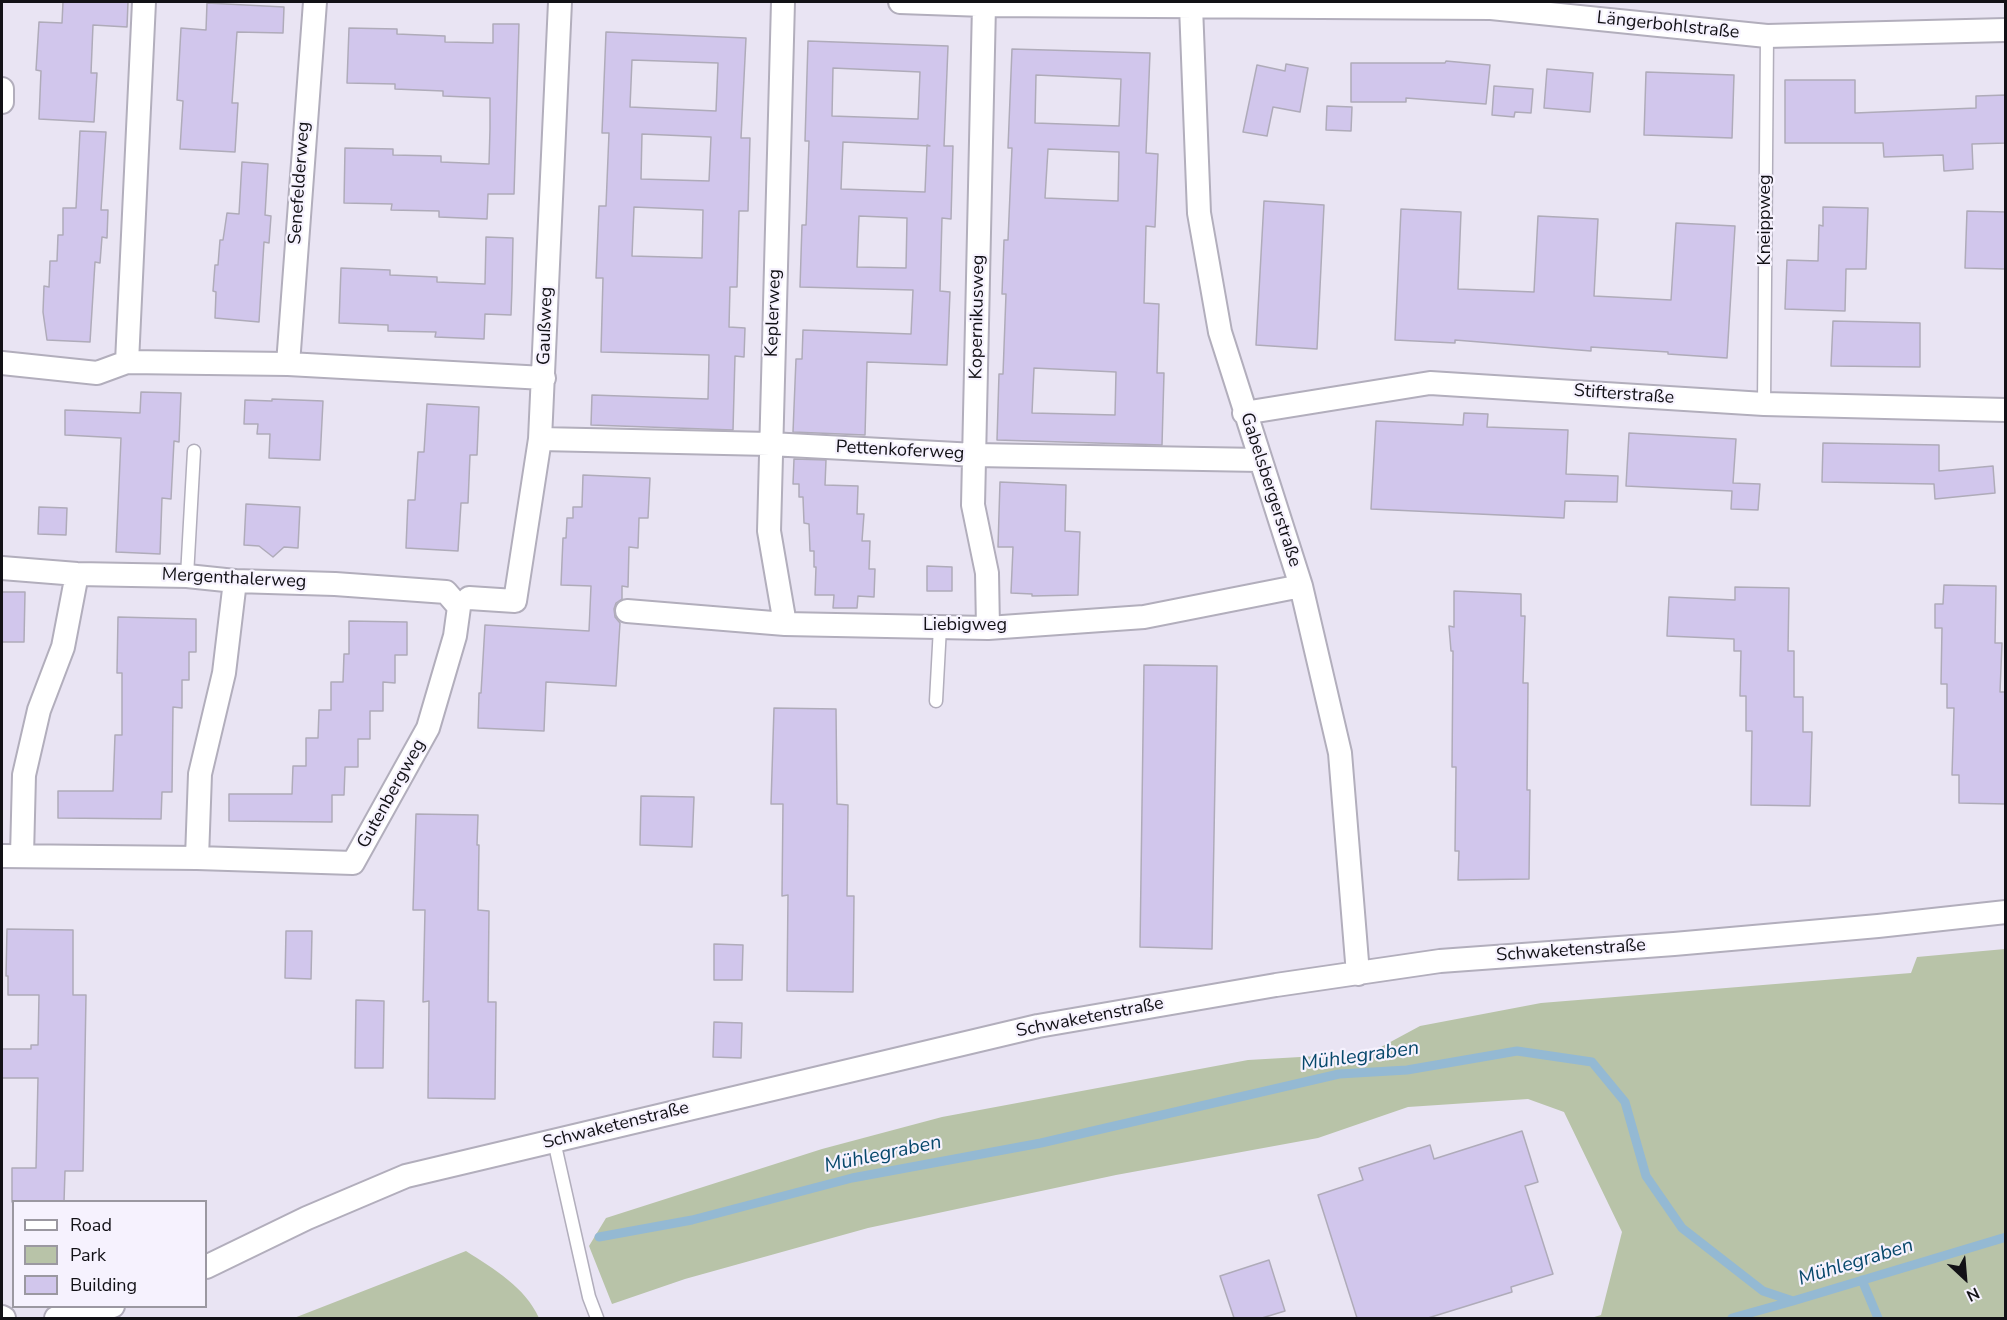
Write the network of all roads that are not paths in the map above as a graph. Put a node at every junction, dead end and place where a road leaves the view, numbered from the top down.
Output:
1 (144, 2) edge
2 (315, 2) edge
3 (560, 2) edge
4 (783, 2) edge
5 (900, 2) edge
6 (984, 5) junction
7 (1191, 6) junction
8 (2006, 30) edge
9 (1767, 36) junction
10 (2, 89) edge
11 (2, 102) edge
12 (127, 362) junction
13 (2, 363) edge
14 (288, 364) junction
15 (544, 378) junction
16 (1764, 404) junction
17 (2006, 410) edge
18 (1244, 413) junction
19 (540, 439) junction
20 (770, 444) junction
21 (194, 451) dead end
22 (975, 455) junction
23 (1260, 460) junction
24 (2, 568) edge
25 (76, 574) junction
26 (187, 576) junction
27 (235, 580) junction
28 (1301, 586) junction
29 (464, 602) junction
30 (627, 611) dead end
31 (785, 624) junction
32 (940, 627) junction
33 (988, 628) junction
34 (936, 701) dead end
35 (12, 856) edge
36 (197, 858) junction
37 (2006, 912) edge
38 (1358, 974) junction
39 (554, 1141) junction
40 (207, 1267) edge
41 (104, 1308) edge
42 (124, 1308) edge
43 (56, 1318) edge
44 (108, 1318) edge
45 (597, 1318) edge

1 - 12 street
2 - 14 street, Senefelderweg
3 - 15 street, Gaußweg
4 - 20 street, Keplerweg
5 - 6 street, Längerbohlstraße
6 - 7 street, Längerbohlstraße
6 - 22 street, Kopernikusweg
7 - 9 street, Längerbohlstraße
7 - 18 street, Gabelsbergerstraße
8 - 9 street, Längerbohlstraße
9 - 16 lane, Kneippweg
10 - 11 street
12 - 13 street
12 - 14 street
14 - 15 street
15 - 19 street, Gaußweg
16 - 17 street, Stifterstraße
16 - 18 street, Stifterstraße
18 - 23 street, Gabelsbergerstraße
19 - 20 street, Pettenkoferweg
19 - 29 street, Gaußweg
20 - 22 street, Pettenkoferweg
20 - 31 street, Keplerweg
21 - 26 lane
22 - 23 street, Pettenkoferweg
22 - 33 street, Kopernikusweg
23 - 28 street, Gabelsbergerstraße
24 - 25 street, Mergenthalerweg
25 - 26 street, Mergenthalerweg
25 - 35 street, Gutenbergweg
26 - 27 street, Mergenthalerweg
27 - 29 street, Mergenthalerweg
27 - 36 street
28 - 33 street, Liebigweg
28 - 38 street, Gabelsbergerstraße
29 - 36 street, Gutenbergweg
30 - 31 street, Liebigweg
31 - 32 street, Liebigweg
32 - 33 street, Liebigweg
32 - 34 lane
35 - 36 street, Gutenbergweg
37 - 38 street, Schwaketenstraße
38 - 39 street, Schwaketenstraße
39 - 40 street, Schwaketenstraße
39 - 45 lane
41 - 43 street
42 - 44 street

